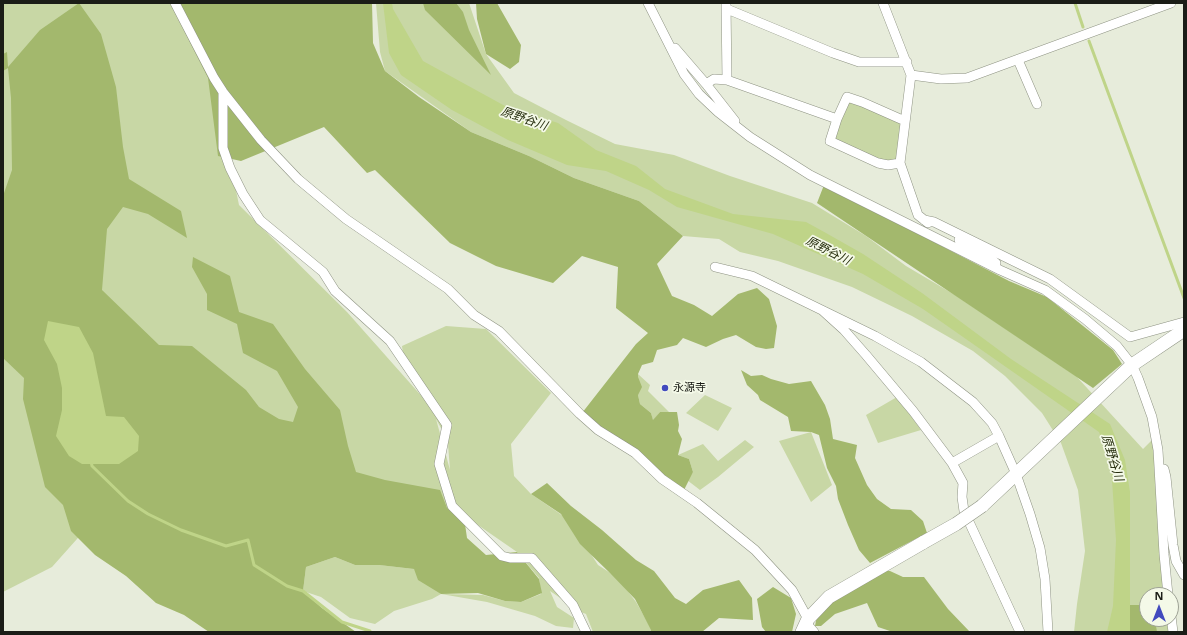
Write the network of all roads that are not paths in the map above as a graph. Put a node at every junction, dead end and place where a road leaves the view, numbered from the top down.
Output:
1 (176, 3) edge
2 (648, 3) edge
3 (883, 3) edge
4 (1171, 3) edge
5 (726, 6) edge
6 (666, 38) junction
7 (1018, 60) junction
8 (907, 62) junction
9 (911, 75) junction
10 (727, 80) junction
11 (706, 84) junction
12 (223, 92) junction
13 (1037, 104) dead end
14 (837, 119) junction
15 (905, 121) junction
16 (742, 131) junction
17 (900, 163) junction
18 (924, 220) junction
19 (715, 267) dead end
20 (1013, 275) junction
21 (823, 311) junction
22 (1184, 322) edge
23 (1184, 330) edge
24 (1130, 367) junction
25 (999, 436) junction
26 (1158, 450) junction
27 (952, 463) junction
28 (1016, 474) junction
29 (1184, 575) edge
30 (1167, 587) edge
31 (807, 626) edge
32 (586, 632) edge
33 (1020, 632) edge
34 (1048, 632) edge

1 - 12 street
2 - 6 street
3 - 8 street
4 - 7 street
5 - 8 street
5 - 10 street
6 - 11 street
6 - 16 street
7 - 9 street
7 - 13 street
8 - 9 street
9 - 15 street
10 - 11 street
10 - 14 street
11 - 16 street
12 - 31 street
12 - 32 street
14 - 15 street
14 - 17 street
15 - 17 street
16 - 20 street
17 - 18 street
18 - 20 street
18 - 22 street
19 - 21 street
20 - 24 street
21 - 25 street
21 - 27 street
23 - 24 street
24 - 26 street
24 - 28 street
25 - 27 street
25 - 28 street
26 - 29 street
26 - 30 street
27 - 33 street
28 - 31 street, bridge
28 - 34 street

